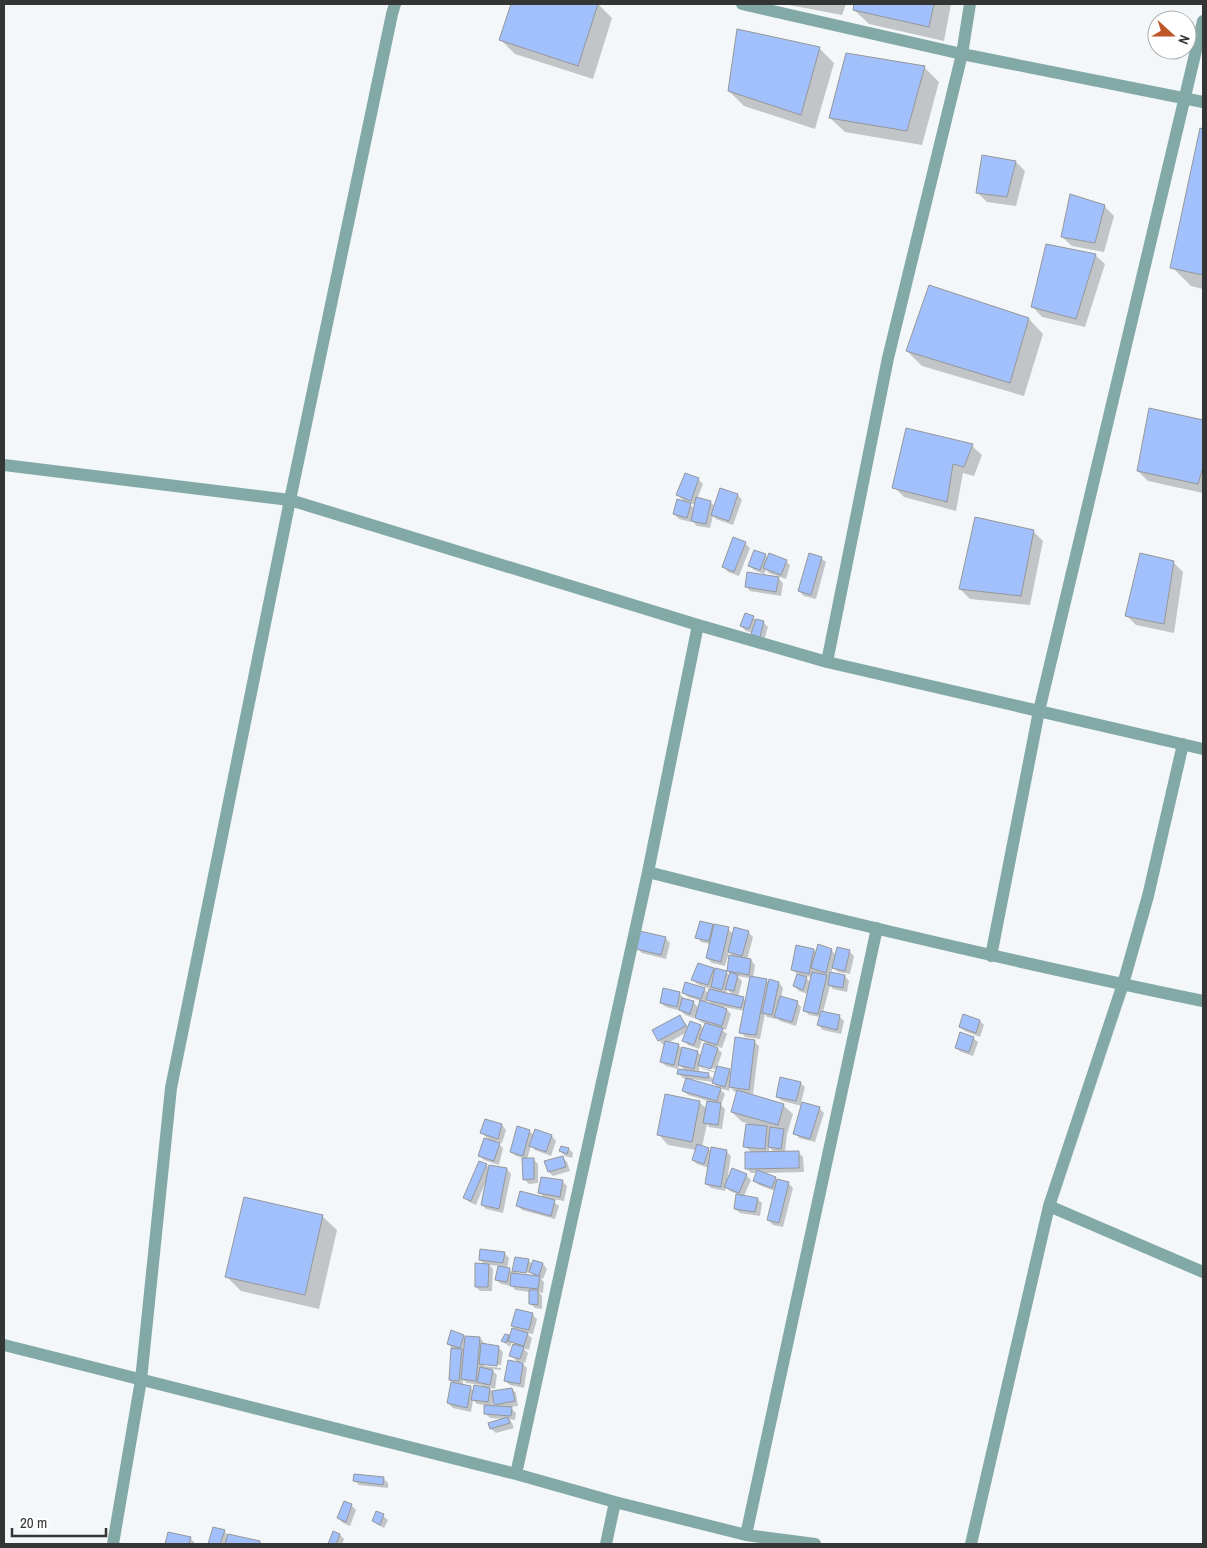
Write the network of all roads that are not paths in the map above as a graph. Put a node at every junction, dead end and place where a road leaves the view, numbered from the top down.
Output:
1 (395, 4) edge
2 (742, 4) edge
3 (970, 4) edge
4 (1203, 21) edge
5 (962, 54) junction
6 (1186, 99) junction
7 (1203, 102) edge
8 (4, 464) edge
9 (290, 500) junction
10 (698, 625) junction
11 (828, 662) junction
12 (1039, 712) junction
13 (1183, 744) junction
14 (1203, 748) edge
15 (648, 872) junction
16 (877, 928) junction
17 (991, 956) junction
18 (1123, 984) junction
19 (1203, 1001) edge
20 (1050, 1206) junction
21 (1203, 1272) edge
22 (4, 1345) edge
23 (141, 1380) junction
24 (516, 1474) junction
25 (615, 1502) junction
26 (746, 1535) junction
27 (112, 1544) edge
28 (606, 1544) edge
29 (815, 1544) edge
30 (971, 1544) edge

1 - 9 street
2 - 5 street
3 - 5 street
4 - 6 street
5 - 6 street
5 - 11 street
6 - 7 street
6 - 12 street
8 - 9 street
9 - 10 street
9 - 23 street
10 - 11 street
10 - 15 street
11 - 12 street
12 - 13 street
12 - 17 street
13 - 14 street
13 - 18 street
15 - 16 street
15 - 24 street
16 - 17 street
16 - 26 street
17 - 18 street
18 - 19 street
18 - 20 street
20 - 21 street
20 - 30 street
22 - 23 street
23 - 24 street
23 - 27 street
24 - 25 street
25 - 26 street
25 - 28 street
26 - 29 street

